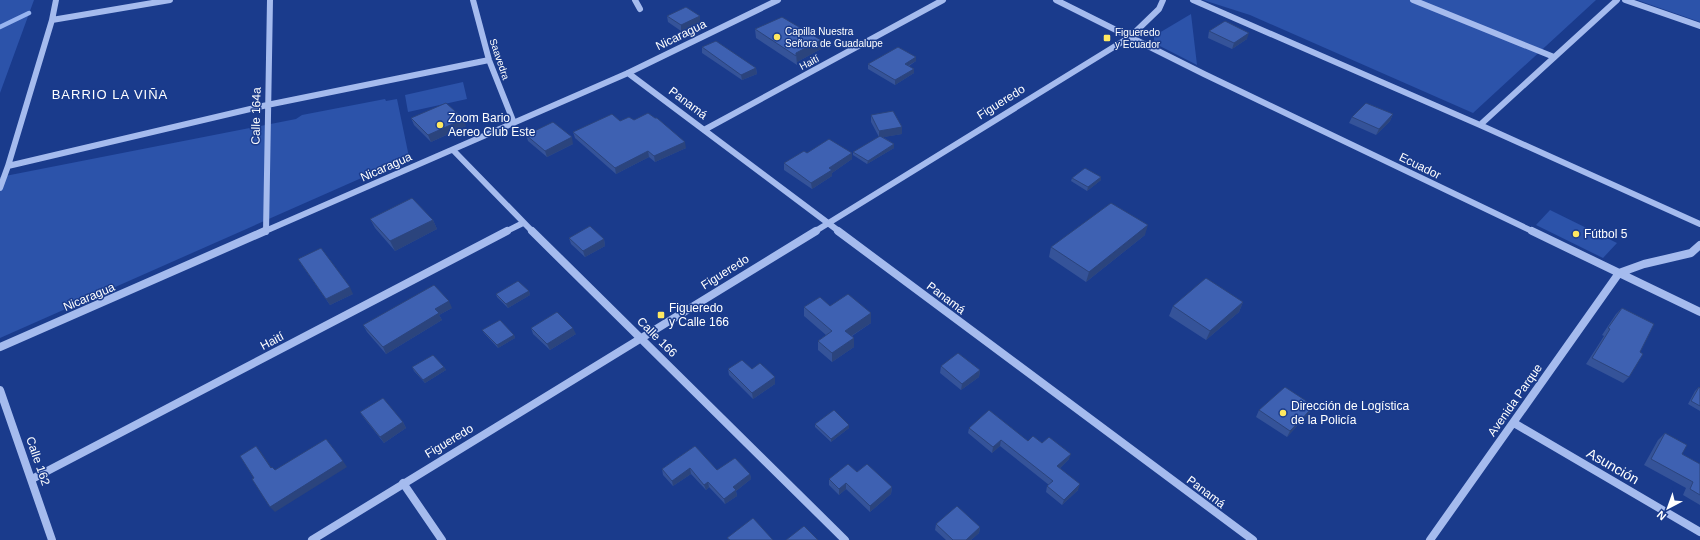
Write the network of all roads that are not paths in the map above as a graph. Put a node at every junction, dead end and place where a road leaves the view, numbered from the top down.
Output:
1 (56, 0) edge
2 (170, 0) edge
3 (270, 0) edge
4 (473, 0) edge
5 (635, 0) edge
6 (778, 0) edge
7 (943, 0) edge
8 (1056, 0) edge
9 (1163, 0) edge
10 (1193, 0) edge
11 (1413, 0) edge
12 (1617, 0) edge
13 (1625, 0) edge
14 (640, 9) dead end
15 (52, 20) junction
16 (1700, 26) edge
17 (1130, 37) junction
18 (1554, 56) junction
19 (489, 60) junction
20 (628, 73) junction
21 (267, 105) junction
22 (514, 123) junction
23 (1480, 125) junction
24 (704, 130) junction
25 (453, 150) junction
26 (8, 166) junction
27 (0, 168) edge
28 (0, 188) edge
29 (523, 223) junction
30 (827, 223) junction
31 (1700, 224) edge
32 (266, 232) junction
33 (1700, 245) edge
34 (1619, 273) junction
35 (1700, 312) edge
36 (642, 339) junction
37 (0, 347) edge
38 (0, 390) edge
39 (1514, 423) junction
40 (32, 479) junction
41 (402, 483) junction
42 (1700, 532) edge
43 (52, 540) edge
44 (312, 540) edge
45 (442, 540) edge
46 (845, 540) edge
47 (1253, 540) edge
48 (1430, 540) edge

1 - 15 street
2 - 15 street
3 - 21 street, Calle 164a
4 - 19 street, Saavedra
5 - 14 street
6 - 20 street, Nicaragua
7 - 24 street, Haití
8 - 17 street, Ecuador
9 - 17 street, Figueredo
10 - 23 street
11 - 18 street
12 - 18 street
13 - 16 street
15 - 26 street
17 - 30 street, Figueredo
17 - 34 street, Ecuador
18 - 23 street
19 - 21 street
19 - 22 street, Saavedra
20 - 22 street, Nicaragua
20 - 24 street, Panamá
21 - 26 street
21 - 32 street, Calle 164a
22 - 25 street, Nicaragua
23 - 31 street
24 - 30 street, Panamá
25 - 29 street, Calle 166
25 - 32 street, Nicaragua
26 - 27 street
26 - 28 street
29 - 36 street, Calle 166
29 - 40 street, Haití
30 - 36 street, Figueredo
30 - 47 street, Panamá
32 - 37 street, Nicaragua
33 - 34 street
34 - 35 street, Ecuador
34 - 39 street, Avenida Parque
36 - 41 street, Figueredo
36 - 46 street, Calle 166
38 - 40 street, Calle 162
39 - 42 street, Asunción
39 - 48 street, Avenida Parque
40 - 43 street, Calle 162
41 - 44 street, Figueredo
41 - 45 street

